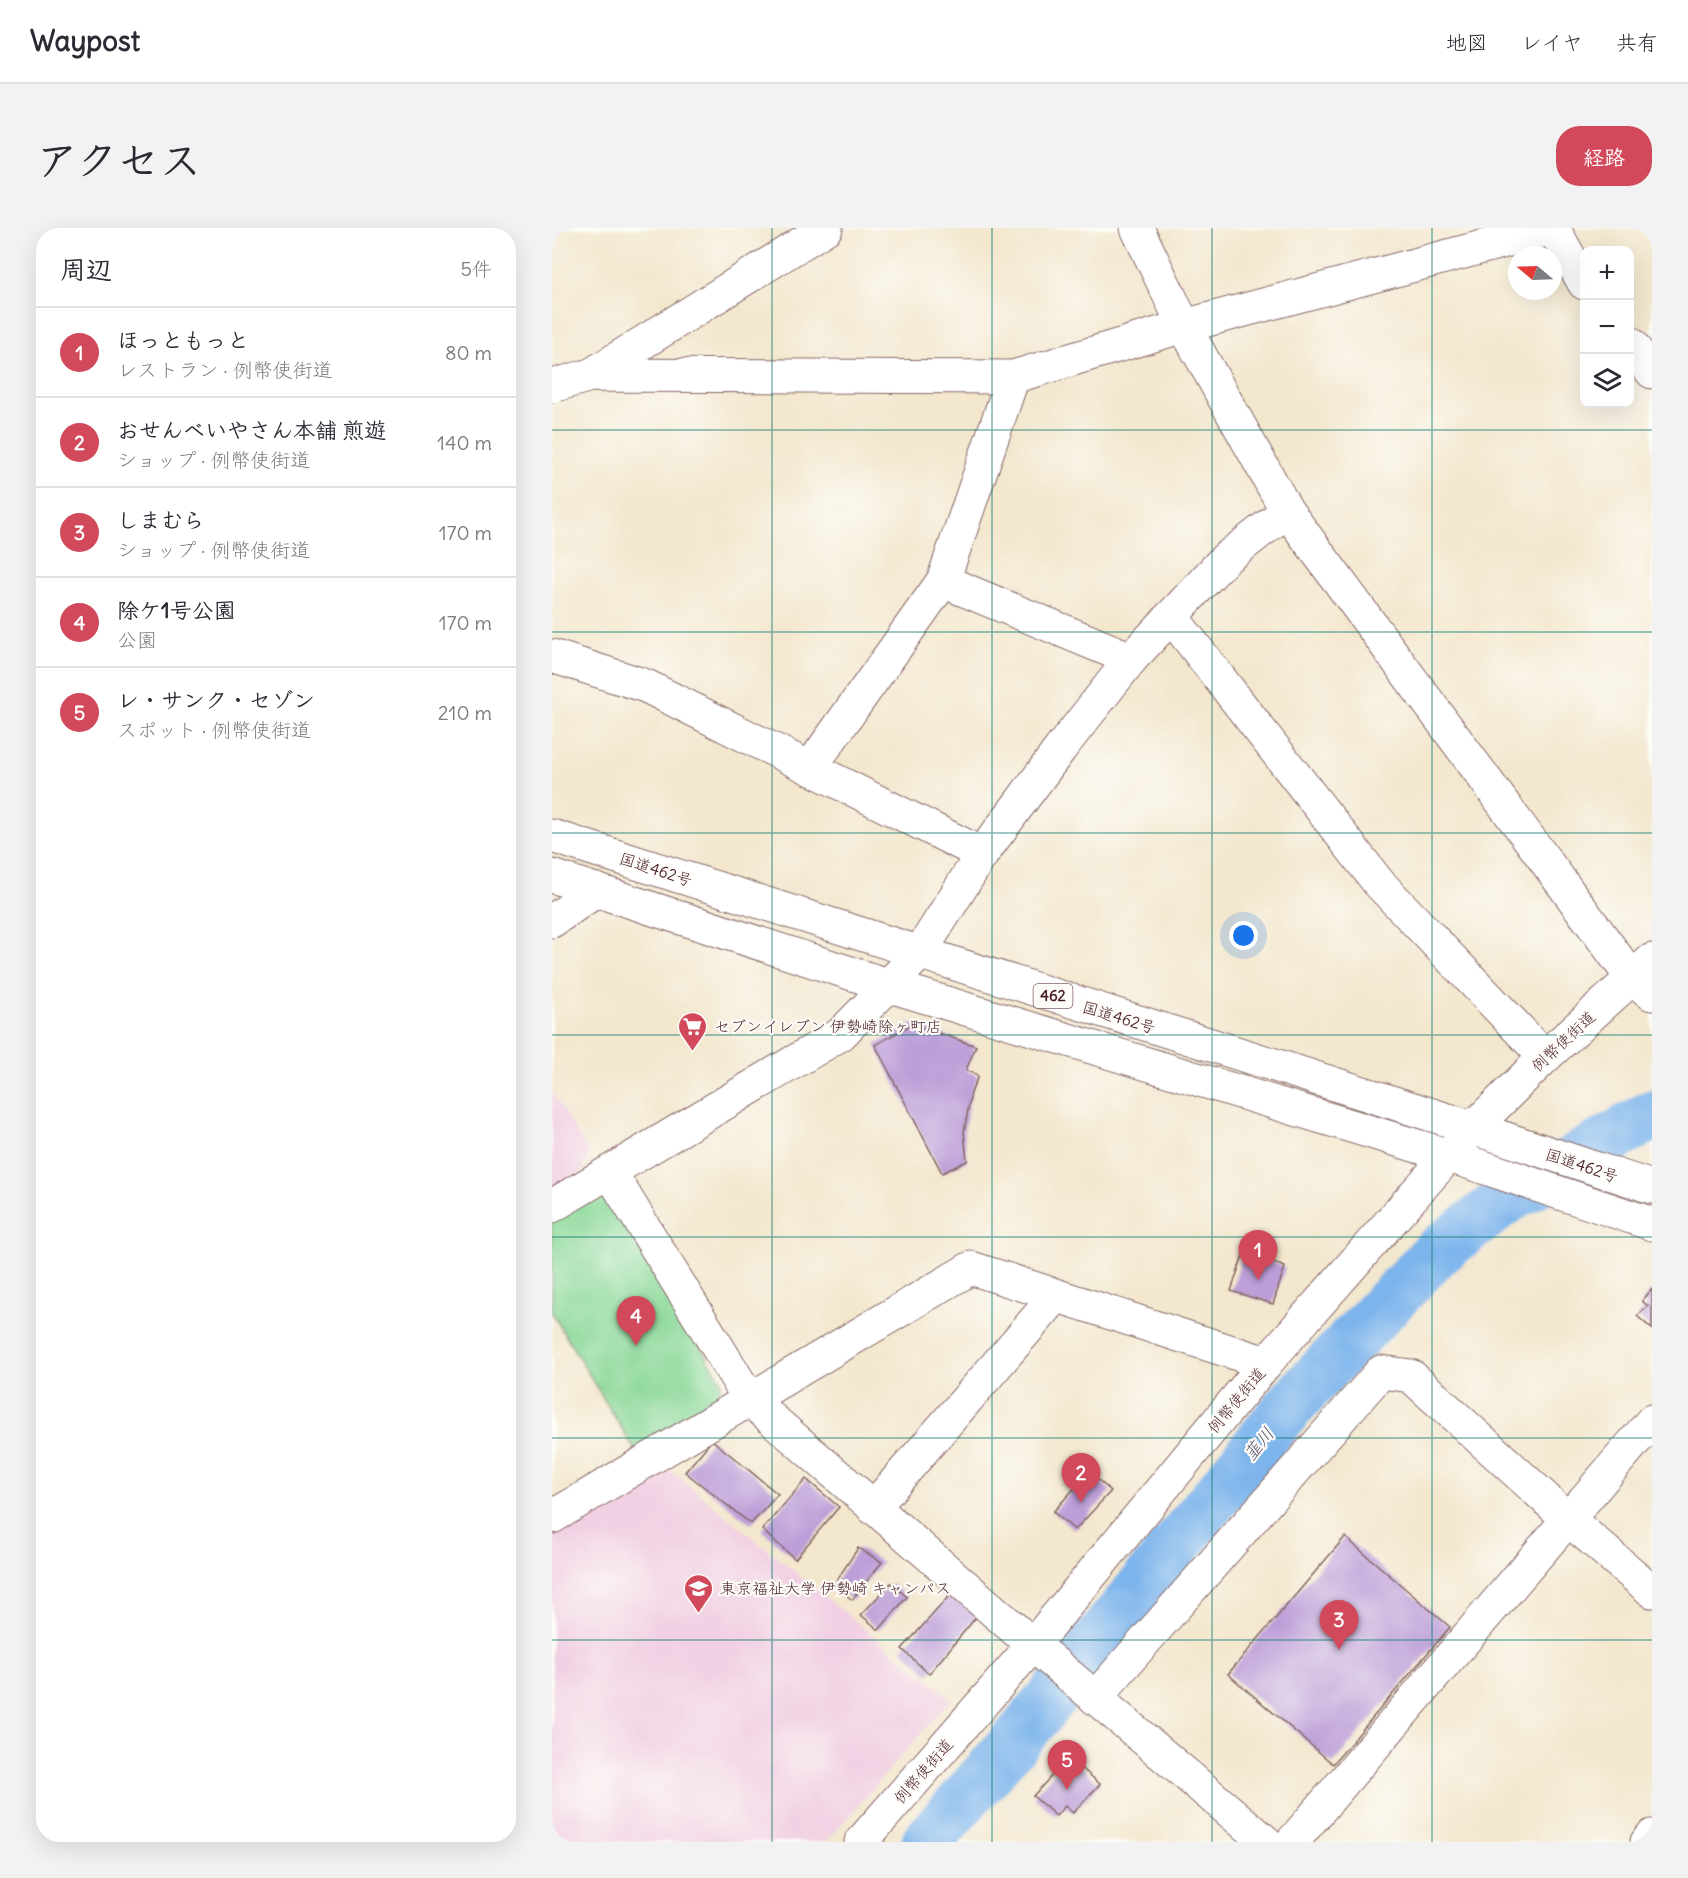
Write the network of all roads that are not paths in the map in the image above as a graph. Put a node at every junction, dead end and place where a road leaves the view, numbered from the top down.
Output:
1 (826, 228) edge
2 (1137, 228) edge
3 (1553, 228) edge
4 (1580, 276) edge
5 (1184, 326) junction
6 (1634, 349) edge
7 (1652, 372) edge
8 (591, 375) junction
9 (1013, 377) junction
10 (552, 386) edge
11 (1287, 511) junction
12 (943, 581) junction
13 (1172, 616) junction
14 (552, 656) edge
15 (1131, 659) junction
16 (810, 768) junction
17 (552, 836) edge
18 (982, 854) junction
19 (552, 876) edge
20 (597, 890) junction
21 (552, 921) edge
22 (919, 954) junction
23 (1645, 977) edge
24 (887, 985) junction
25 (1545, 1057) junction
26 (1473, 1128) junction
27 (1450, 1156) junction
28 (610, 1172) junction
29 (1652, 1187) edge
30 (552, 1206) edge
31 (1652, 1224) edge
32 (1056, 1296) junction
33 (1266, 1364) junction
34 (750, 1400) junction
35 (1652, 1422) edge
36 (873, 1508) junction
37 (552, 1517) edge
38 (1568, 1519) junction
39 (1652, 1591) edge
40 (1033, 1645) junction
41 (1095, 1698) junction
42 (1652, 1836) edge
43 (861, 1842) edge
44 (1266, 1842) edge
45 (1292, 1842) edge
46 (1647, 1842) edge

1 - 8 main road
2 - 5 main road
3 - 4 main road
3 - 5 main road
5 - 9 main road
5 - 11 main road
6 - 7 main road
8 - 9 main road
8 - 10 main road
9 - 12 main road
11 - 13 main road
11 - 23 main road
12 - 15 main road
12 - 16 main road
13 - 15 main road
13 - 25 main road
14 - 16 main road
15 - 18 main road
16 - 18 main road
17 - 22 main road, 国道462号 / 462
18 - 22 main road
19 - 20 main road, 国道462号 / 462
20 - 21 main road
20 - 24 main road, 国道462号 / 462
22 - 24 main road
22 - 26 main road, 国道462号 / 462
23 - 25 main road, 例幣使街道
24 - 27 main road, 国道462号 / 462
24 - 28 main road
25 - 26 main road, 例幣使街道
26 - 27 main road, 例幣使街道
26 - 29 main road, 国道462号 / 462
27 - 31 main road, 国道462号 / 462
27 - 33 main road, 例幣使街道
28 - 30 main road
28 - 34 main road
32 - 33 main road
32 - 34 main road
32 - 36 main road
33 - 40 main road, 例幣使街道
34 - 36 main road
34 - 37 main road
35 - 38 main road
36 - 40 main road
38 - 39 main road
38 - 41 main road
38 - 45 main road
40 - 41 main road
40 - 43 main road, 例幣使街道
41 - 44 main road
42 - 46 main road

